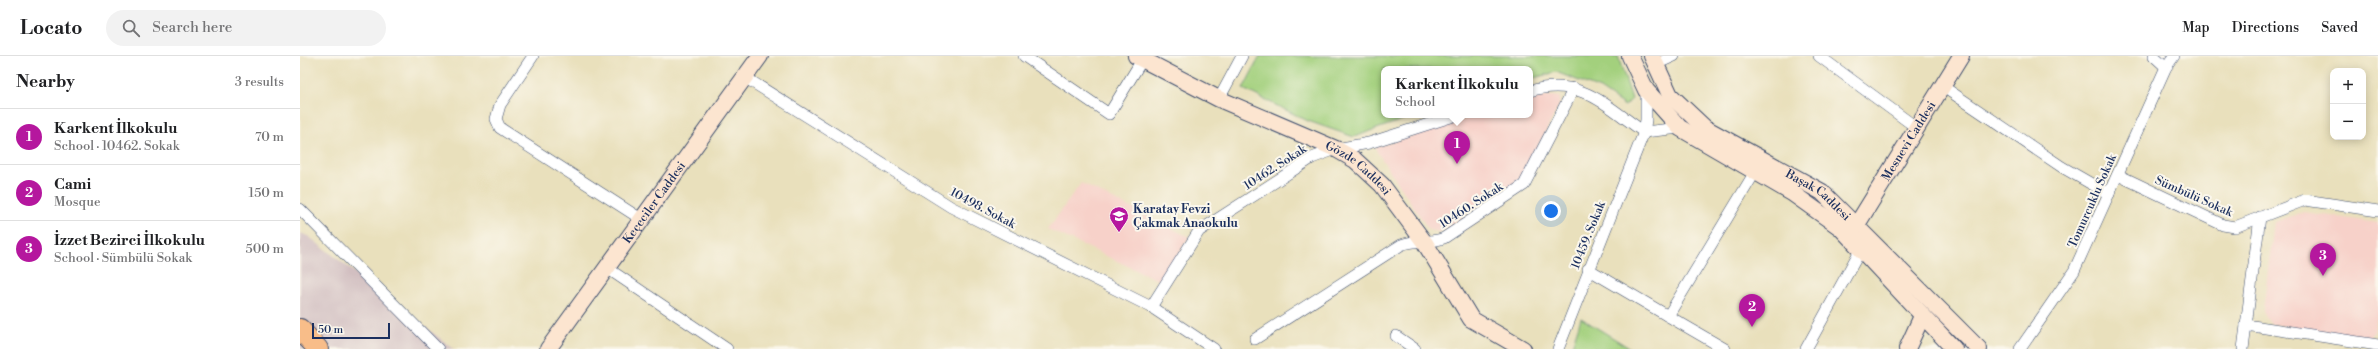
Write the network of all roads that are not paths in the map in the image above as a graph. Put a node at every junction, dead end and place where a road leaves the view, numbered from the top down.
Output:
1 (533, 56) edge
2 (760, 56) edge
3 (1024, 56) edge
4 (1242, 56) edge
5 (1630, 56) edge
6 (1674, 56) edge
7 (1819, 56) edge
8 (1961, 56) edge
9 (2154, 56) edge
10 (2174, 56) edge
11 (1139, 58) edge
12 (1654, 60) edge
13 (2166, 67) junction
14 (746, 78) junction
15 (1942, 86) junction
16 (1574, 88) junction
17 (1646, 90) junction
18 (1533, 91) edge
19 (1219, 99) junction
20 (1448, 118) edge
21 (1680, 128) junction
22 (1917, 128) junction
23 (1644, 132) junction
24 (1336, 149) junction
25 (1755, 172) junction
26 (2118, 175) junction
27 (2109, 194) junction
28 (300, 210) edge
29 (2378, 211) edge
30 (2260, 217) junction
31 (641, 219) junction
32 (1856, 226) junction
33 (1425, 243) junction
34 (1861, 249) junction
35 (607, 268) junction
36 (1588, 269) junction
37 (1151, 307) junction
38 (1668, 316) junction
39 (1922, 316) junction
40 (2246, 325) junction
41 (300, 329) edge
42 (1396, 336) dead end
43 (1255, 339) dead end
44 (2378, 344) edge
45 (318, 349) edge
46 (438, 349) edge
47 (548, 349) edge
48 (727, 349) edge
49 (1214, 349) edge
50 (1415, 349) edge
51 (1522, 349) edge
52 (1558, 349) edge
53 (1725, 349) edge
54 (1806, 349) edge
55 (1907, 349) edge
56 (1954, 349) edge
57 (1979, 349) edge
58 (2020, 349) edge
59 (2243, 349) edge
60 (2377, 349) edge

1 - 31 street
2 - 14 street, Keçeciler Caddesi
3 - 11 street
4 - 19 street
5 - 17 street, Başak Caddesi
6 - 12 street
7 - 22 street
8 - 15 street, Mesnevi Caddesi
9 - 13 street
10 - 13 street, Tomurcuklu Sokak
11 - 19 street, Gözde Caddesi
12 - 32 street, Başak Caddesi
13 - 26 street, Tomurcuklu Sokak
14 - 31 street, Keçeciler Caddesi
14 - 37 street, 10498. Sokak
15 - 22 street, Mesnevi Caddesi
15 - 27 street
16 - 18 street
16 - 23 street
16 - 33 street, 10460. Sokak
17 - 21 street, Başak Caddesi
17 - 23 street, 10459. Sokak
19 - 24 street, Gözde Caddesi
20 - 24 street, 10462. Sokak
21 - 23 street
21 - 25 street, Başak Caddesi
22 - 32 street, Mesnevi Caddesi
23 - 36 street, 10459. Sokak
24 - 33 street, Gözde Caddesi
24 - 37 street, 10462. Sokak
25 - 34 street, Başak Caddesi
25 - 38 street
26 - 27 street, Tomurcuklu Sokak
26 - 30 street, Sümbülü Sokak
27 - 58 street, Tomurcuklu Sokak
28 - 46 street
29 - 30 street, Sümbülü Sokak
30 - 40 street
31 - 35 street, Keçeciler Caddesi
32 - 57 street, Başak Caddesi
33 - 43 street, 10460. Sokak
33 - 51 street, Gözde Caddesi
34 - 39 street, Başak Caddesi
34 - 54 street
35 - 47 street, Keçeciler Caddesi
35 - 48 street
36 - 38 street
36 - 52 street, 10459. Sokak
37 - 49 street, 10498. Sokak
38 - 53 street
39 - 55 street
39 - 56 street, Başak Caddesi
40 - 44 street
40 - 59 street
41 - 45 highway
42 - 50 street
44 - 60 street

